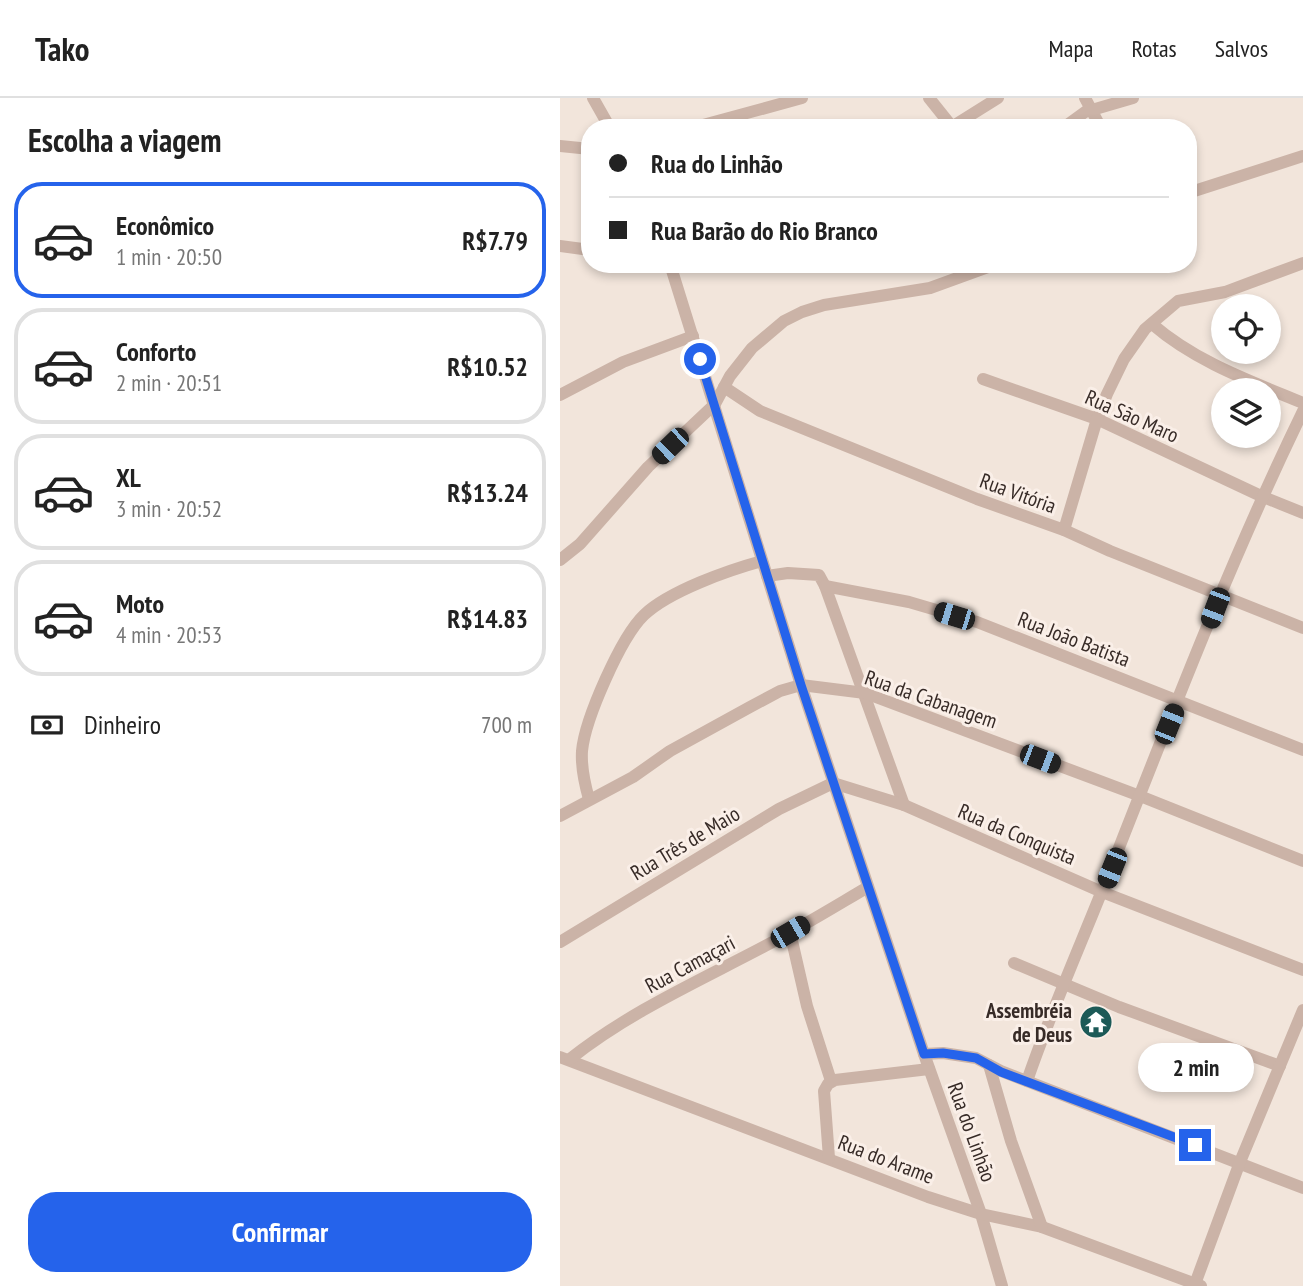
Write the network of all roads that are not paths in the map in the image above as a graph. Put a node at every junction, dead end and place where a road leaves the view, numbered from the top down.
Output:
1 (593, 98) edge
2 (802, 98) edge
3 (929, 98) edge
4 (998, 98) edge
5 (1133, 98) edge
6 (1088, 104) edge
7 (605, 119) edge
8 (725, 119) edge
9 (946, 119) edge
10 (965, 119) edge
11 (1072, 119) edge
12 (560, 146) edge
13 (581, 148) edge
14 (1303, 156) edge
15 (1197, 190) edge
16 (560, 246) edge
17 (581, 249) edge
18 (1303, 263) edge
19 (673, 273) edge
20 (971, 273) edge
21 (1152, 324) junction
22 (693, 336) junction
23 (983, 379) dead end
24 (724, 387) junction
25 (560, 395) edge
26 (1303, 402) edge
27 (715, 404) junction
28 (1303, 411) edge
29 (1097, 419) junction
30 (1261, 496) junction
31 (1303, 513) edge
32 (1064, 530) junction
33 (560, 560) edge
34 (762, 561) junction
35 (766, 576) junction
36 (822, 580) junction
37 (1221, 594) junction
38 (1303, 628) edge
39 (801, 685) junction
40 (865, 693) junction
41 (1179, 700) junction
42 (1303, 750) edge
43 (833, 783) junction
44 (1140, 796) junction
45 (589, 799) junction
46 (904, 805) junction
47 (560, 816) edge
48 (1303, 861) edge
49 (868, 887) junction
50 (1102, 892) junction
51 (790, 932) junction
52 (560, 942) edge
53 (1014, 963) dead end
54 (1303, 970) edge
55 (1063, 984) junction
56 (1303, 1010) edge
57 (924, 1054) junction
58 (565, 1058) edge
59 (989, 1065) junction
60 (1280, 1066) junction
61 (929, 1069) junction
62 (1027, 1081) junction
63 (831, 1082) junction
64 (829, 1158) junction
65 (1240, 1162) junction
66 (1303, 1188) edge
67 (981, 1214) junction
68 (1042, 1227) junction
69 (1193, 1284) edge
70 (1002, 1286) edge

1 - 7 street
2 - 8 street
3 - 9 street
4 - 10 street
5 - 6 street
6 - 11 street
12 - 13 street
14 - 15 street
16 - 17 street
18 - 21 street
19 - 22 street, Rua do Linhão
20 - 24 street
21 - 26 street
21 - 29 street
22 - 25 street
22 - 27 street, Rua do Linhão
23 - 29 street, Rua São Maro
24 - 27 street
24 - 32 street, Rua Vitória
27 - 33 street
27 - 34 street, Rua do Linhão
28 - 30 street
29 - 30 street, Rua São Maro
29 - 32 street
30 - 31 street, Rua São Maro
30 - 37 street
32 - 37 street, Rua Vitória
34 - 35 street, Rua do Linhão
34 - 45 street
35 - 36 street, Rua João Batista
35 - 39 street, Rua do Linhão
36 - 40 street
36 - 41 street, Rua João Batista
37 - 38 street, Rua Vitória
37 - 41 street
39 - 40 street, Rua da Cabanagem
39 - 43 street, Rua do Linhão
39 - 45 street, Rua da Cabanagem
40 - 44 street, Rua da Cabanagem
40 - 46 street
41 - 42 street, Rua João Batista
41 - 44 street
43 - 46 street, Rua da Conquista
43 - 49 street, Rua do Linhão
43 - 52 street, Rua Três de Maio
44 - 48 street, Rua da Cabanagem
44 - 50 street
45 - 47 street, Rua da Cabanagem
46 - 50 street, Rua da Conquista
49 - 51 street, Rua Camaçari
49 - 57 street, Rua do Linhão
50 - 54 street, Rua da Conquista
50 - 55 street
51 - 58 street, Rua Camaçari
51 - 63 street
53 - 55 street
55 - 60 street
55 - 62 street
56 - 60 street
57 - 59 street
57 - 61 street, Rua do Linhão
58 - 64 street, Rua do Arame
59 - 62 street
59 - 68 street, Rua do Linhão
60 - 65 street
61 - 63 street
61 - 67 street, Rua do Linhão
62 - 65 street
63 - 64 street
64 - 67 street, Rua do Arame
65 - 66 street
65 - 69 street
67 - 68 street, Rua do Arame
67 - 70 street, Rua do Linhão
68 - 69 street, Rua do Arame

